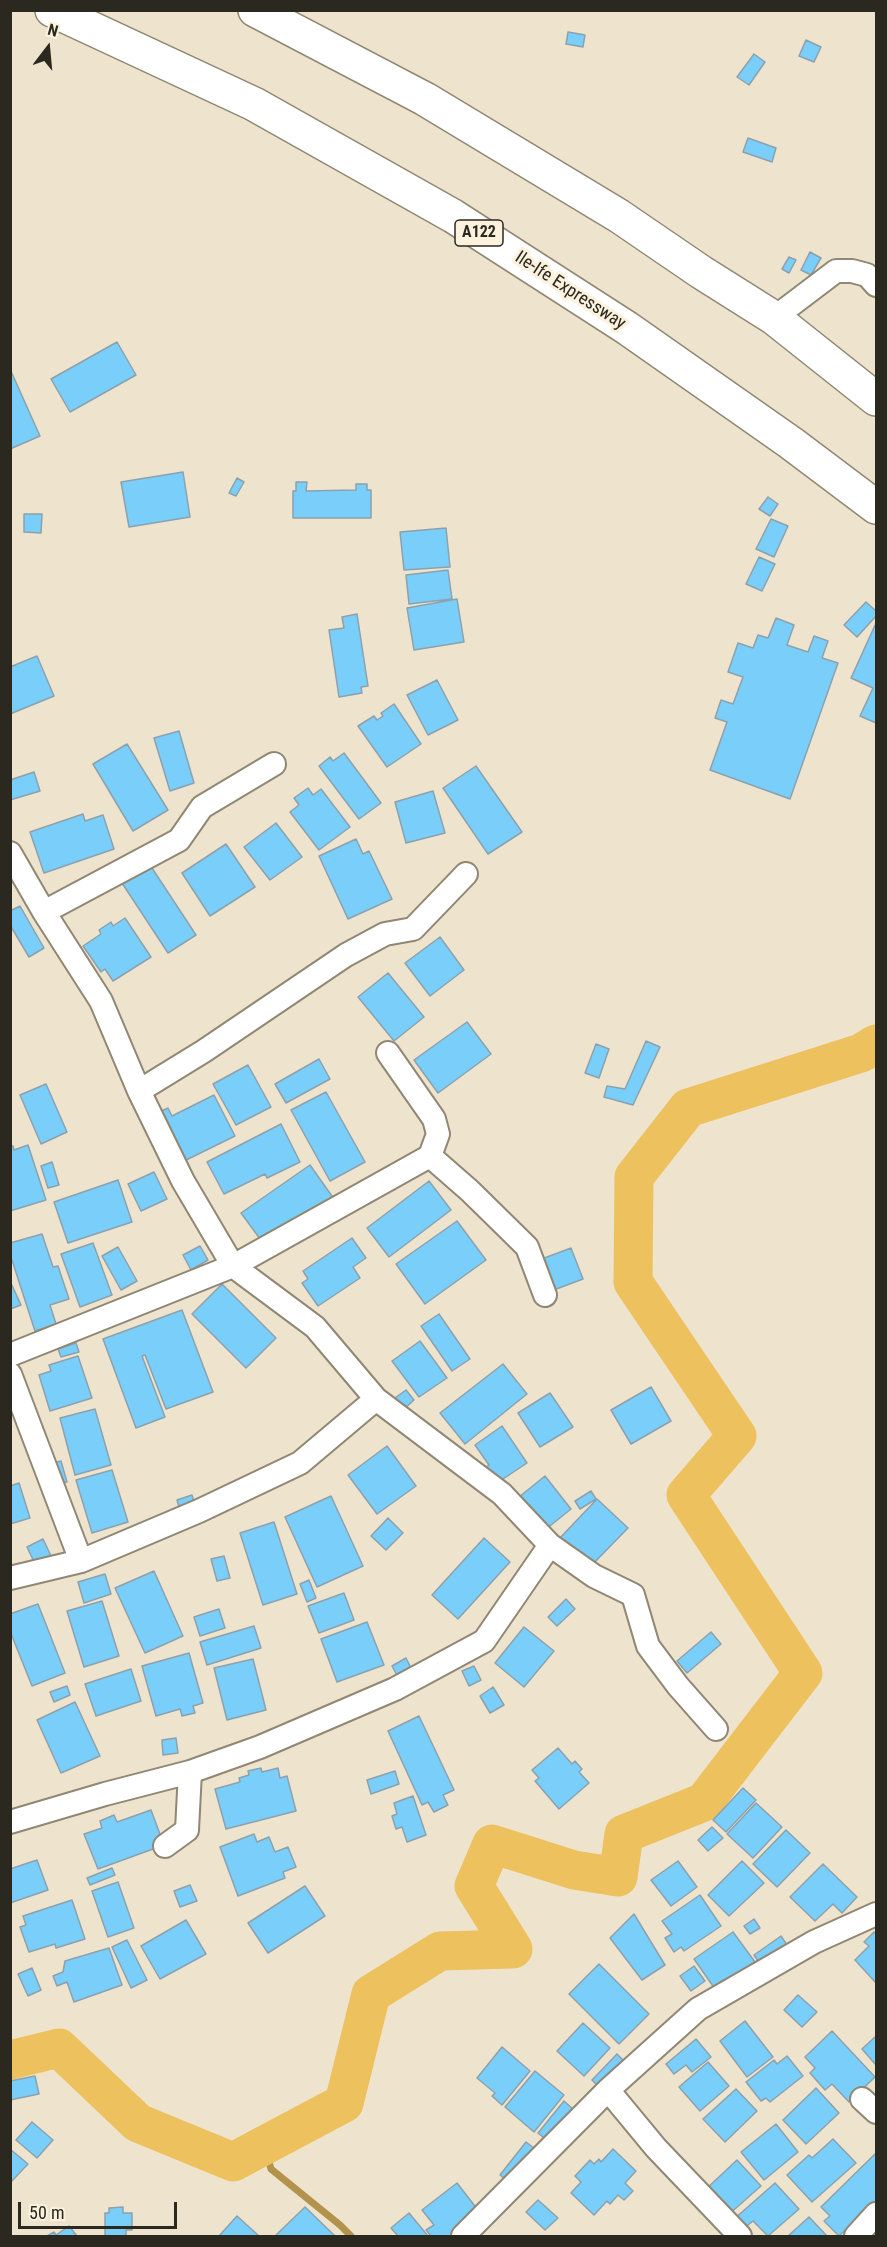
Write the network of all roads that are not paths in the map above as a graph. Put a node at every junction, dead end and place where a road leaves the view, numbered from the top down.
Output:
1 (52, 10) edge
2 (255, 10) edge
3 (876, 285) edge
4 (774, 318) junction
5 (876, 399) edge
6 (876, 507) edge
7 (274, 764) dead end
8 (14, 866) edge
9 (466, 874) dead end
10 (44, 912) junction
11 (388, 1053) dead end
12 (139, 1091) junction
13 (430, 1156) junction
14 (233, 1266) junction
15 (545, 1295) dead end
16 (10, 1354) edge
17 (10, 1374) edge
18 (376, 1399) junction
19 (550, 1545) junction
20 (81, 1561) junction
21 (10, 1578) edge
22 (716, 1729) dead end
23 (190, 1772) junction
24 (10, 1822) edge
25 (165, 1846) dead end
26 (876, 1914) edge
27 (608, 2090) junction
28 (876, 2214) edge
29 (463, 2236) edge
30 (740, 2236) edge
31 (856, 2236) edge

1 - 6 highway, Ile-Ife Expressway / A122
2 - 4 highway
3 - 4 street
4 - 5 highway
7 - 10 street
8 - 10 street
9 - 12 street
10 - 12 street
11 - 13 street
12 - 14 street
13 - 14 street
13 - 15 street
14 - 16 street
14 - 18 street
17 - 20 street
18 - 19 street
18 - 20 street
19 - 22 street
19 - 23 street
20 - 21 street
23 - 24 street
23 - 25 street
26 - 27 street
27 - 29 street
27 - 30 street
28 - 31 street

